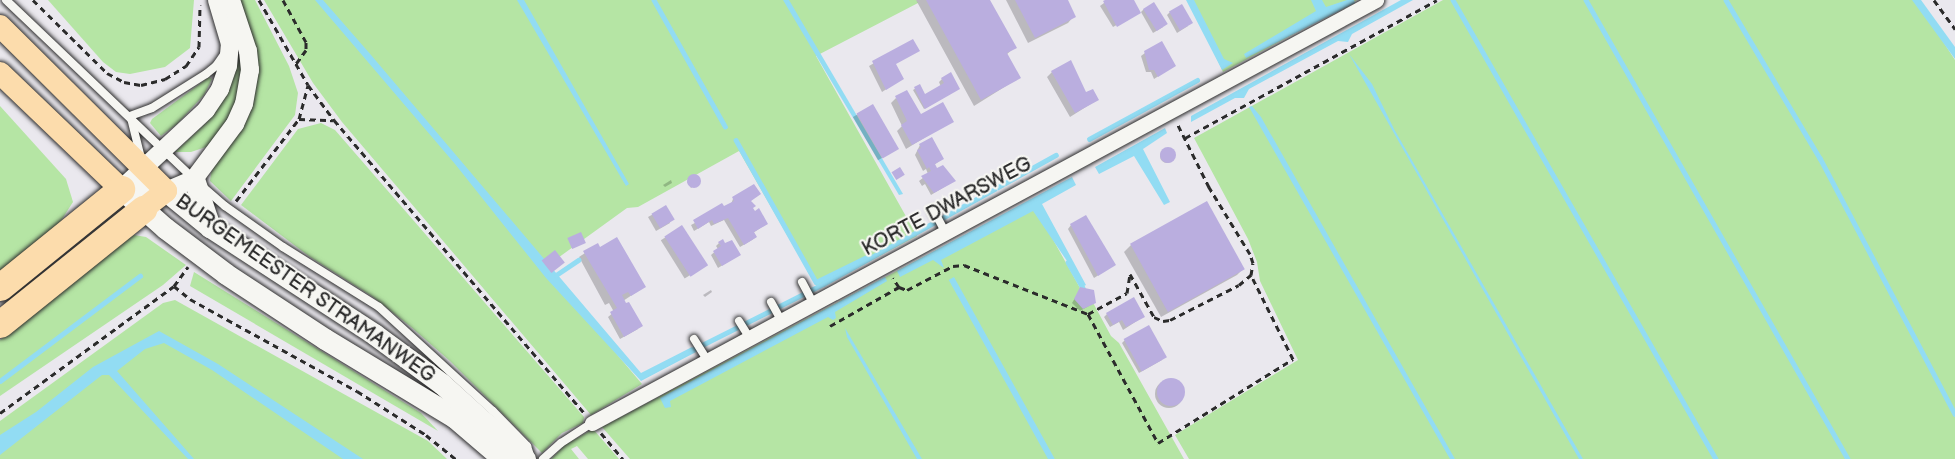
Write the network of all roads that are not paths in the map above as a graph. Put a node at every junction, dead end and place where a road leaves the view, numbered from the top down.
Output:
1 (6, 0) edge
2 (217, 0) edge
3 (231, 0) edge
4 (1376, 0) edge
5 (0, 26) edge
6 (230, 44) junction
7 (0, 73) edge
8 (130, 116) junction
9 (163, 149) junction
10 (144, 169) junction
11 (194, 179) junction
12 (121, 189) junction
13 (166, 191) junction
14 (143, 210) junction
15 (934, 211) dead end
16 (210, 227) junction
17 (943, 228) junction
18 (802, 282) dead end
19 (0, 287) edge
20 (811, 299) junction
21 (771, 302) dead end
22 (779, 316) junction
23 (740, 321) dead end
24 (0, 324) edge
25 (747, 334) junction
26 (694, 339) dead end
27 (705, 356) junction
28 (592, 423) joint
29 (503, 459) edge
30 (525, 459) edge
31 (531, 459) edge
32 (543, 459) edge

1 - 8 lane, BURGEMEESTER STRAMANWEG
2 - 6 street
3 - 11 street
4 - 17 street, KORTE DWARSWEG
5 - 10 main road, BURGEMEESTER STRAMANWEG
6 - 8 lane
6 - 9 street
7 - 12 main road, BURGEMEESTER STRAMANWEG
8 - 9 lane, BURGEMEESTER STRAMANWEG
8 - 10 lane
9 - 10 street
9 - 11 lane, BURGEMEESTER STRAMANWEG
10 - 12 street
10 - 13 main road, BURGEMEESTER STRAMANWEG
10 - 14 street
11 - 13 street
11 - 16 main road
11 - 31 lane, BURGEMEESTER STRAMANWEG
12 - 14 main road, BURGEMEESTER STRAMANWEG
12 - 19 highway
13 - 14 main road, BURGEMEESTER STRAMANWEG
13 - 16 main road, BURGEMEESTER STRAMANWEG
14 - 24 highway
14 - 29 main road, BURGEMEESTER STRAMANWEG
15 - 17 lane
16 - 30 main road, BURGEMEESTER STRAMANWEG
17 - 20 street, KORTE DWARSWEG
18 - 20 lane
20 - 22 street, KORTE DWARSWEG
21 - 22 lane
22 - 25 street, KORTE DWARSWEG
23 - 25 lane
25 - 27 street, KORTE DWARSWEG
26 - 27 lane
27 - 28 street, KORTE DWARSWEG
28 - 32 lane, KORTE DWARSWEG

